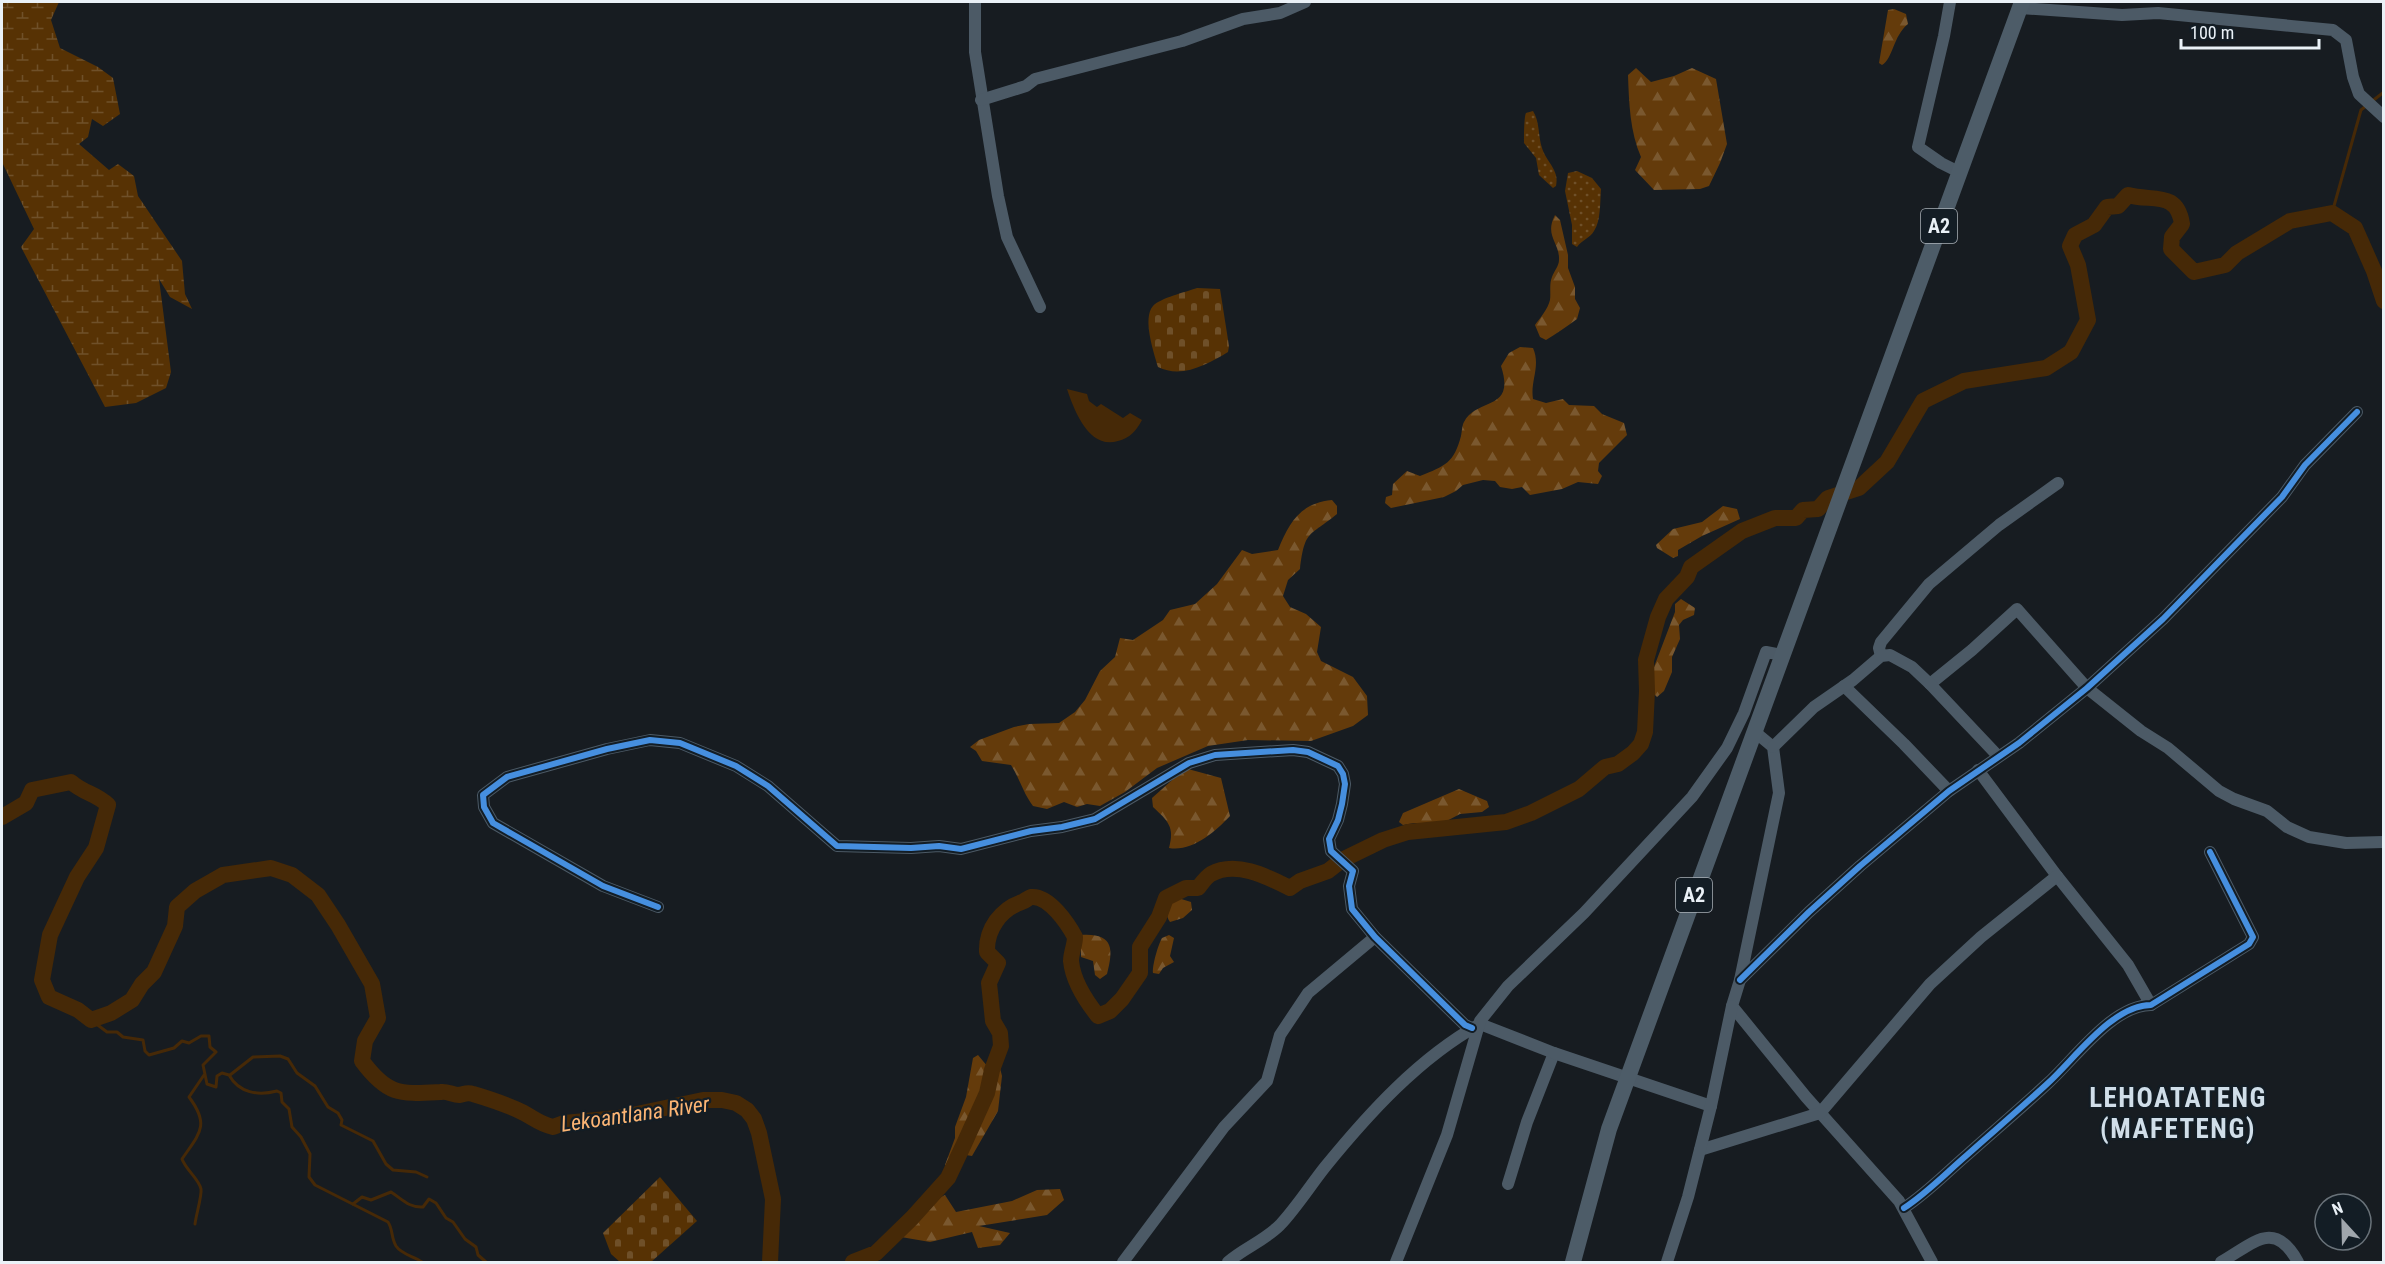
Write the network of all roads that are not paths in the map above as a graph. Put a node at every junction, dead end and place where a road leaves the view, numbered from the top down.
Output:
1 (975, 2) edge
2 (1305, 2) edge
3 (1950, 2) edge
4 (2021, 5) edge
5 (981, 100) junction
6 (2384, 117) edge
7 (1959, 172) junction
8 (1040, 308) dead end
9 (2357, 412) dead end
10 (2058, 483) dead end
11 (1783, 655) junction
12 (1881, 656) junction
13 (1930, 684) junction
14 (1844, 686) junction
15 (2087, 688) junction
16 (1755, 732) junction
17 (1773, 747) junction
18 (1998, 756) junction
19 (1978, 770) junction
20 (1949, 791) junction
21 (2384, 842) edge
22 (2210, 852) dead end
23 (2057, 876) junction
24 (658, 907) dead end
25 (1376, 937) junction
26 (1740, 980) junction
27 (2151, 1005) junction
28 (1732, 1006) junction
29 (1476, 1026) junction
30 (1554, 1053) junction
31 (1628, 1078) junction
32 (1711, 1106) junction
33 (1820, 1113) junction
34 (1700, 1150) junction
35 (1508, 1184) dead end
36 (1904, 1208) junction
37 (1123, 1263) edge
38 (1227, 1263) edge
39 (1396, 1263) edge
40 (1573, 1263) edge
41 (1667, 1263) edge
42 (1932, 1263) edge
43 (2221, 1263) edge
44 (2298, 1263) edge

1 - 5 street
2 - 5 street
3 - 7 street
4 - 6 street
4 - 7 main road, A2
5 - 8 street
7 - 11 main road, A2
9 - 15 street
10 - 12 street
11 - 16 main road, A2
11 - 29 street
12 - 13 street
12 - 14 street
13 - 15 street
13 - 18 street
14 - 17 street
14 - 20 street
15 - 18 street
15 - 21 street
16 - 17 street
16 - 31 main road, A2
17 - 26 street
18 - 19 street
19 - 20 street
19 - 23 street
20 - 26 street
22 - 27 street
23 - 27 street
23 - 33 street
24 - 25 street
25 - 29 street
25 - 37 street
26 - 28 street
27 - 36 street
28 - 32 street
28 - 33 street
29 - 30 street
29 - 38 street
29 - 39 street
30 - 31 street
30 - 35 street
31 - 32 street
31 - 40 main road, A2
32 - 34 street
33 - 34 street
33 - 36 street
34 - 41 street
36 - 42 street
43 - 44 street

